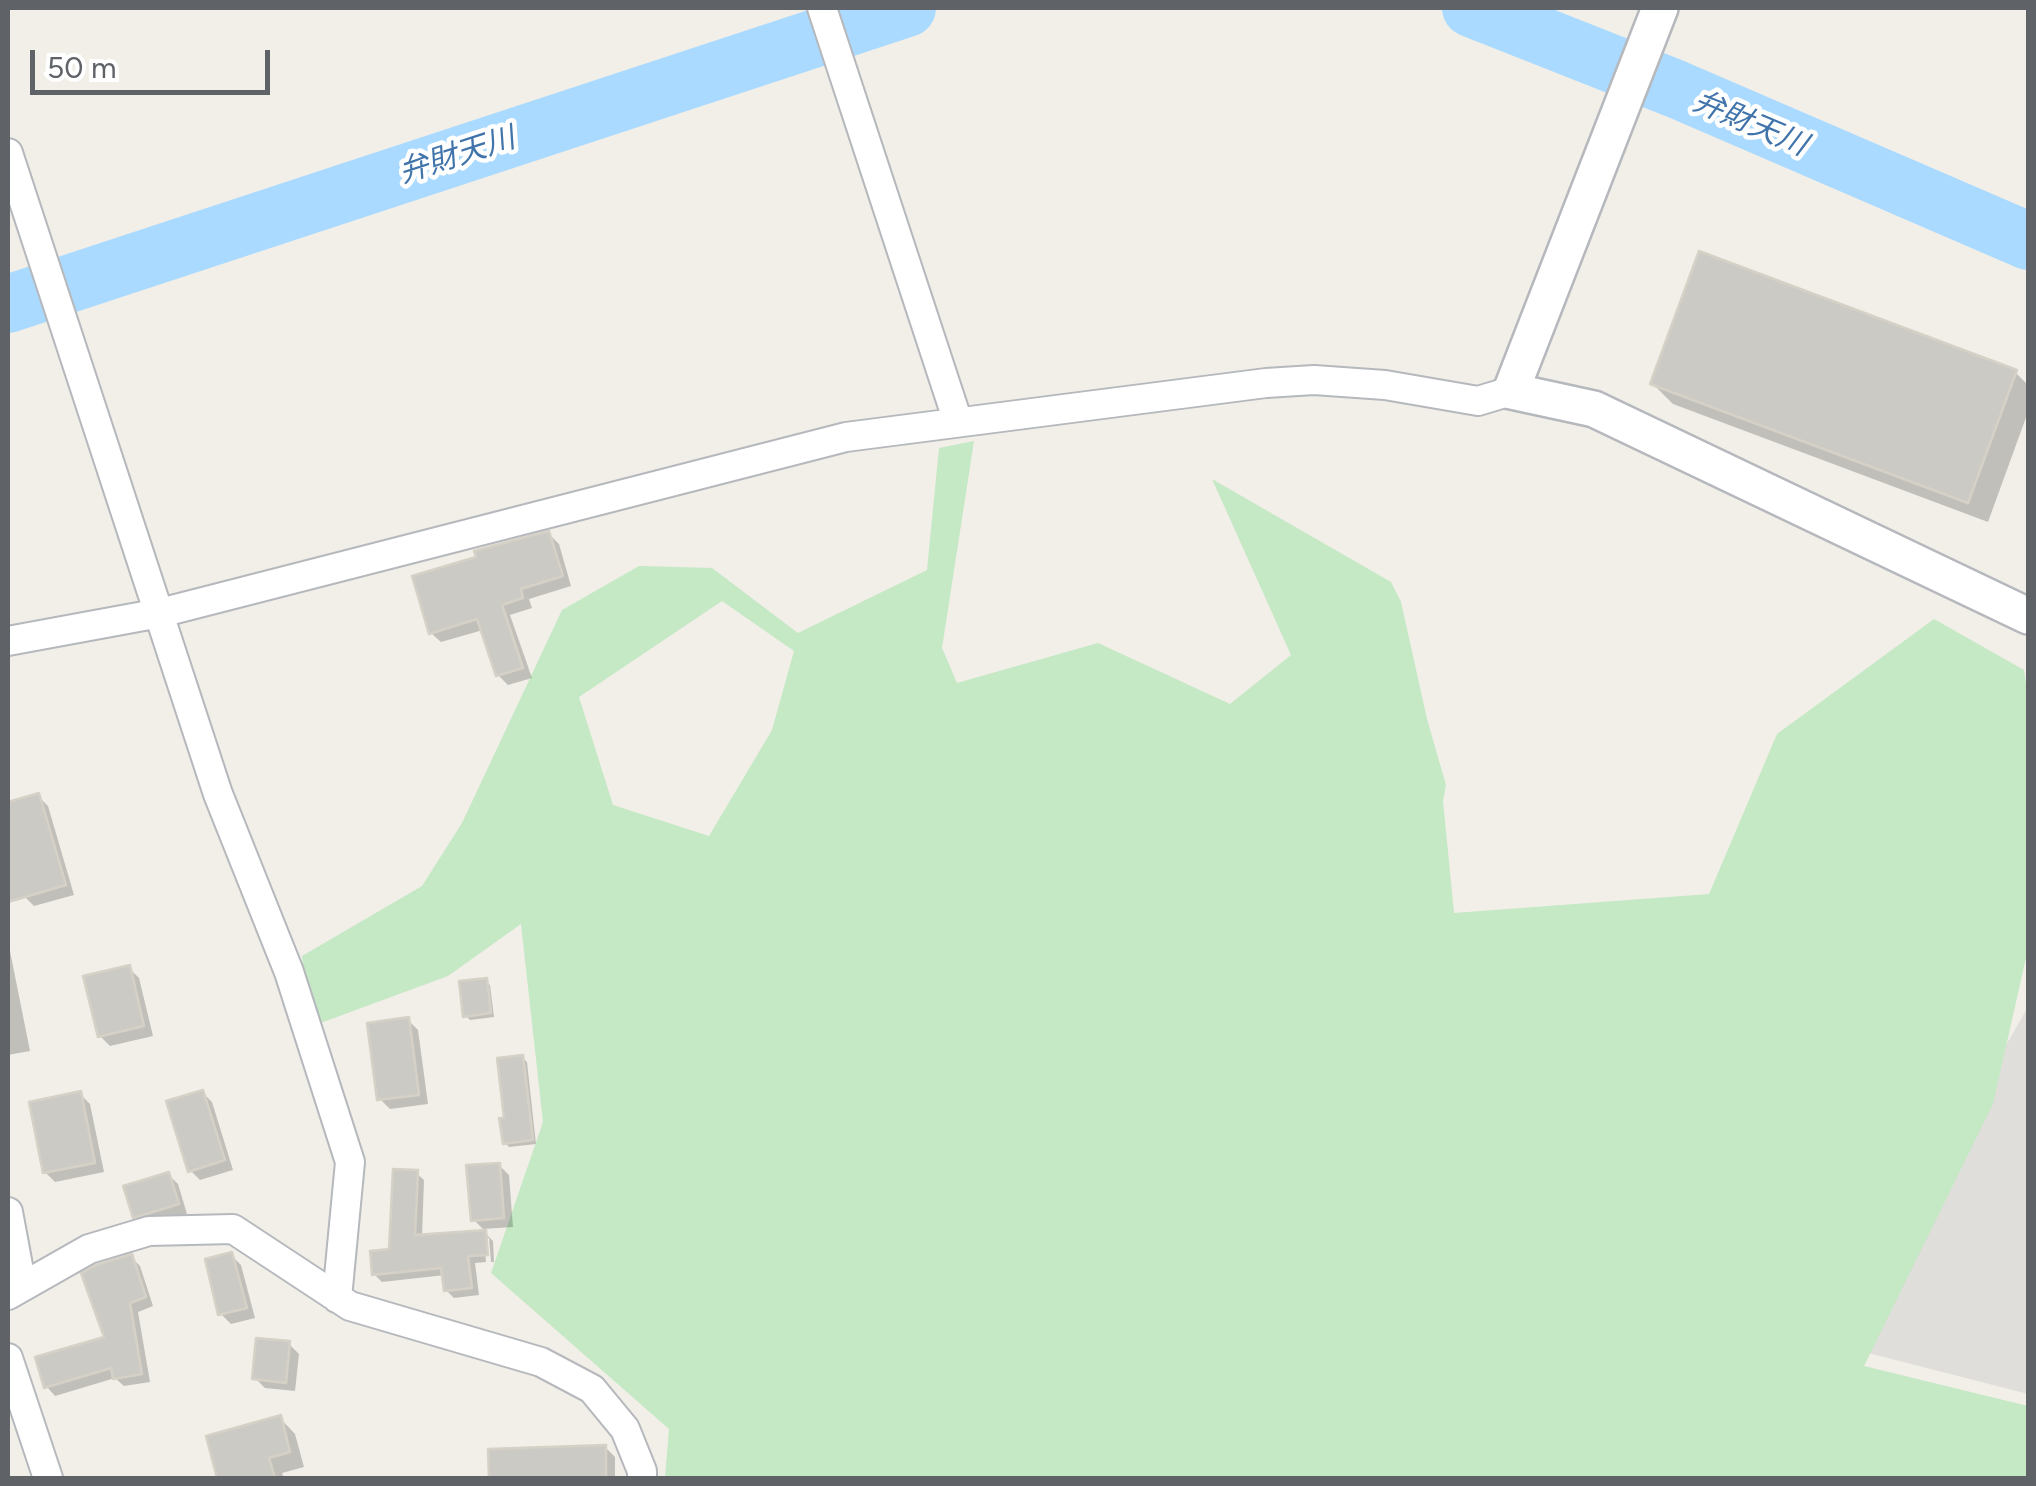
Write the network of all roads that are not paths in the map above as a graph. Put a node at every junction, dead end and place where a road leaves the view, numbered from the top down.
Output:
1 (822, 8) edge
2 (1660, 8) edge
3 (8, 153) edge
4 (1511, 391) junction
5 (958, 422) junction
6 (160, 613) junction
7 (2028, 613) edge
8 (8, 641) edge
9 (8, 1212) edge
10 (15, 1291) edge
11 (337, 1298) junction
12 (8, 1358) edge
13 (48, 1478) edge
14 (642, 1478) edge

1 - 5 street
2 - 4 street
3 - 6 street
4 - 5 street
4 - 7 street
5 - 6 street
6 - 8 street
6 - 11 street
9 - 10 street
10 - 11 street
11 - 14 street
12 - 13 street

